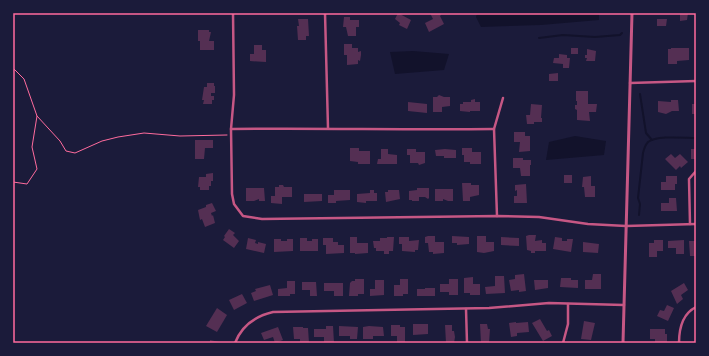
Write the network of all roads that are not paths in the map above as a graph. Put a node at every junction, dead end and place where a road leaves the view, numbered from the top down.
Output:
1 (234, 13) edge
2 (325, 13) edge
3 (632, 13) edge
4 (696, 81) edge
5 (630, 83) junction
6 (503, 98) dead end
7 (328, 128) junction
8 (231, 129) junction
9 (494, 129) junction
10 (696, 171) edge
11 (497, 216) junction
12 (690, 224) junction
13 (696, 224) edge
14 (626, 226) junction
15 (568, 304) junction
16 (624, 305) junction
17 (696, 307) edge
18 (466, 309) junction
19 (235, 343) edge
20 (467, 343) edge
21 (563, 343) edge
22 (624, 343) edge
23 (679, 343) edge

1 - 8 street
2 - 7 street
3 - 5 street
4 - 5 street
5 - 14 street
6 - 9 street
7 - 8 street
7 - 9 street
8 - 11 street
9 - 11 street
10 - 12 street
11 - 14 street
12 - 13 street
12 - 14 street
14 - 16 street
15 - 16 street
15 - 18 street
15 - 21 street
16 - 22 street
17 - 23 street
18 - 19 street
18 - 20 street

